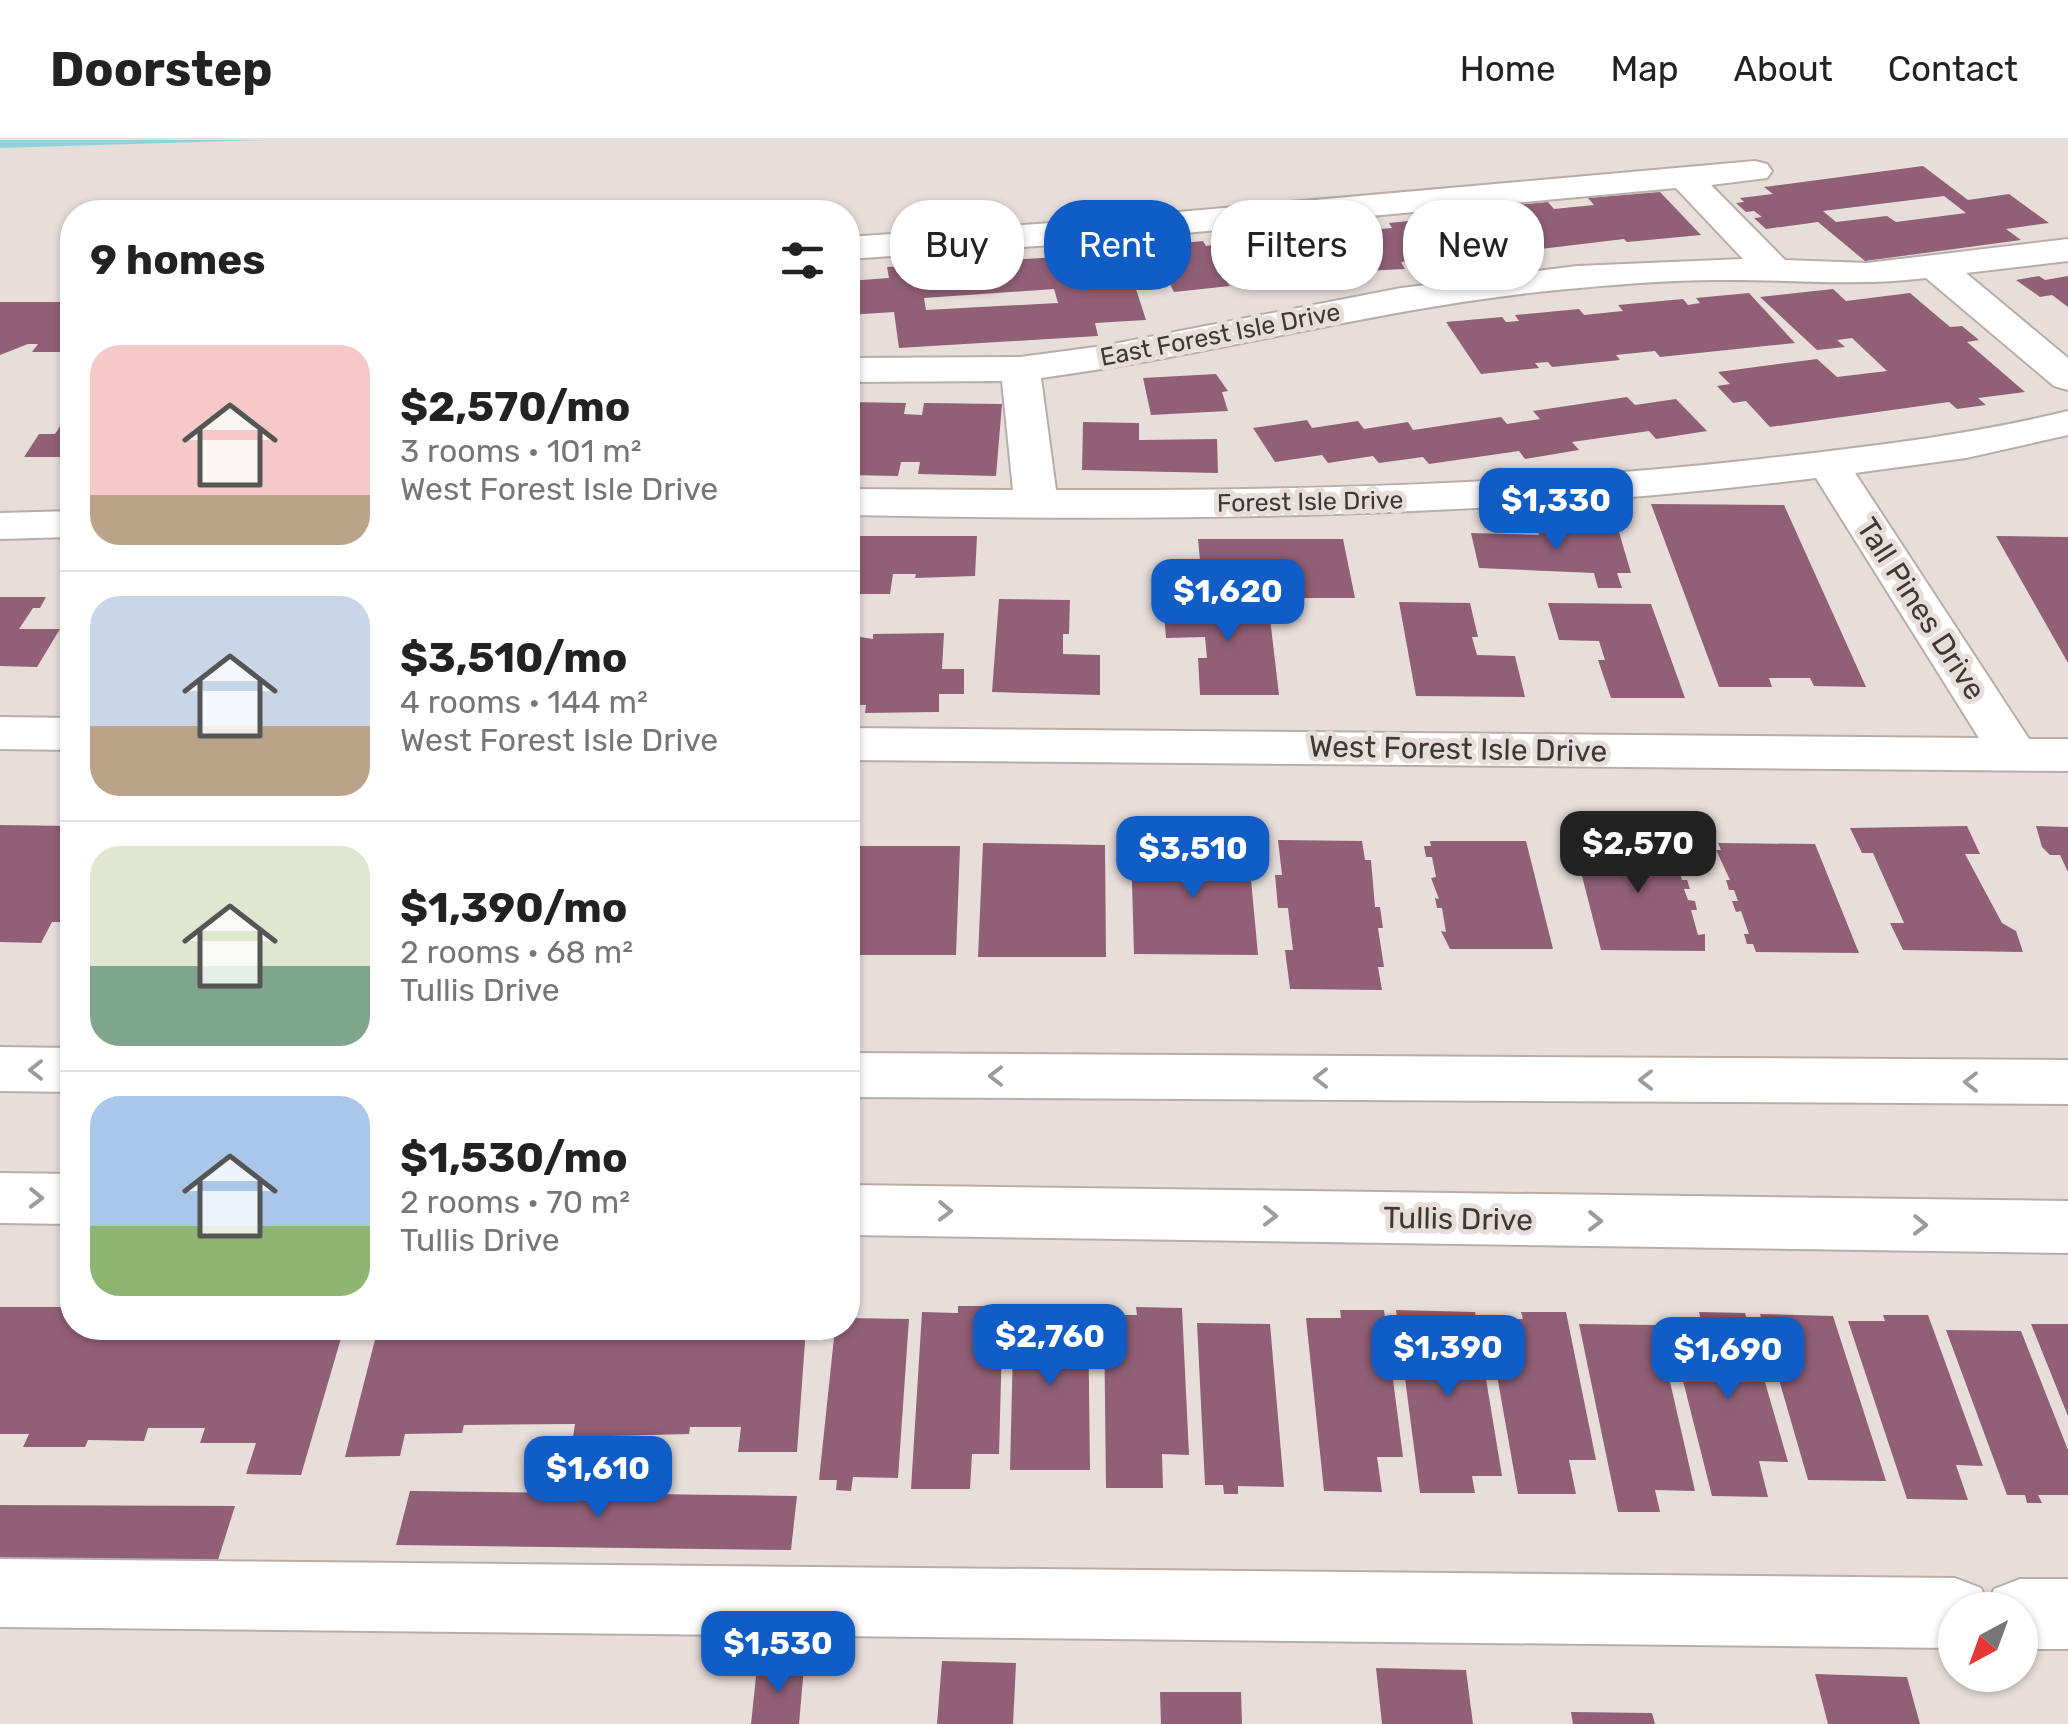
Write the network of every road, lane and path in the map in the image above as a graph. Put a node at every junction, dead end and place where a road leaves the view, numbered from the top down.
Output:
1 (1755, 172) dead end
2 (1686, 179) junction
3 (860, 247) edge
4 (2068, 250) edge
5 (1772, 268) junction
6 (1937, 268) junction
7 (1020, 369) junction
8 (860, 370) edge
9 (2068, 378) edge
10 (2068, 422) edge
11 (1828, 464) junction
12 (1036, 501) junction
13 (860, 502) edge
14 (60, 524) edge
15 (0, 526) edge
16 (0, 733) edge
17 (60, 734) edge
18 (860, 744) edge
19 (2014, 754) junction
20 (2068, 755) edge
21 (0, 1069) edge
22 (60, 1070) edge
23 (860, 1074) edge
24 (2068, 1082) edge
25 (0, 1198) edge
26 (60, 1199) edge
27 (860, 1210) edge
28 (2068, 1228) edge
29 (0, 1593) edge
30 (1938, 1613) edge
31 (2038, 1614) edge
32 (2068, 1614) edge

1 - 2 street
2 - 3 street
2 - 5 street
4 - 6 street, East Forest Isle Drive
5 - 6 street, East Forest Isle Drive
5 - 7 street, East Forest Isle Drive
6 - 9 street
7 - 8 street, East Forest Isle Drive
7 - 12 street
10 - 11 street, Forest Isle Drive
11 - 12 street, Forest Isle Drive
11 - 19 street, Tall Pines Drive
12 - 13 street, Forest Isle Drive
14 - 15 street
16 - 17 street
18 - 19 street, West Forest Isle Drive
19 - 20 street, West Forest Isle Drive
22 -> 21 street
24 -> 23 street
25 -> 26 street
27 -> 28 street, Tullis Drive
29 - 30 street
31 - 32 street

